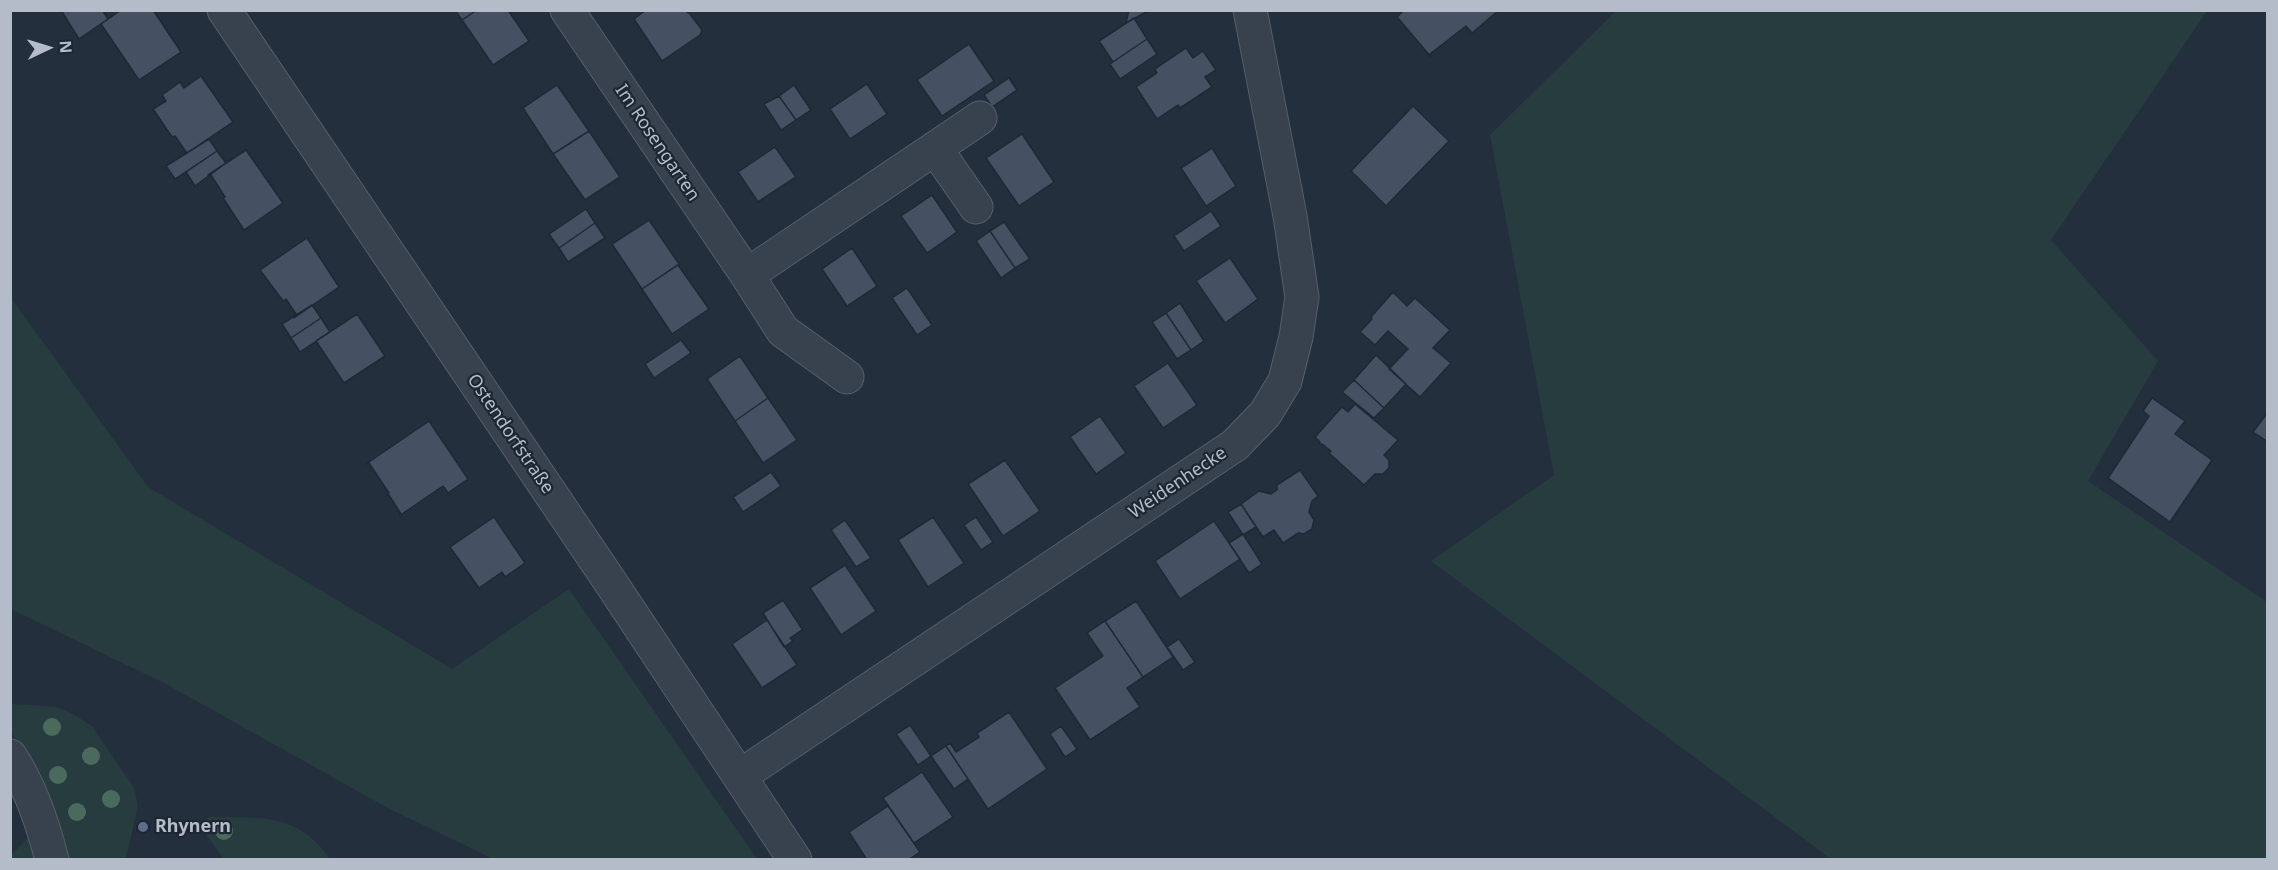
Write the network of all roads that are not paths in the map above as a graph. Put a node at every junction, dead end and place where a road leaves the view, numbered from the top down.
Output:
1 (224, 10) edge
2 (567, 10) edge
3 (1250, 10) edge
4 (980, 118) dead end
5 (934, 148) junction
6 (976, 207) dead end
7 (747, 275) junction
8 (847, 377) dead end
9 (10, 756) edge
10 (740, 776) junction
11 (52, 860) edge
12 (795, 860) edge

1 - 10 street, Ostendorfstraße
2 - 7 street, Im Rosengarten
3 - 10 street, Weidenhecke
4 - 5 street
5 - 6 street
5 - 7 street
7 - 8 street, Im Rosengarten
9 - 11 street
10 - 12 street, Ostendorfstraße

